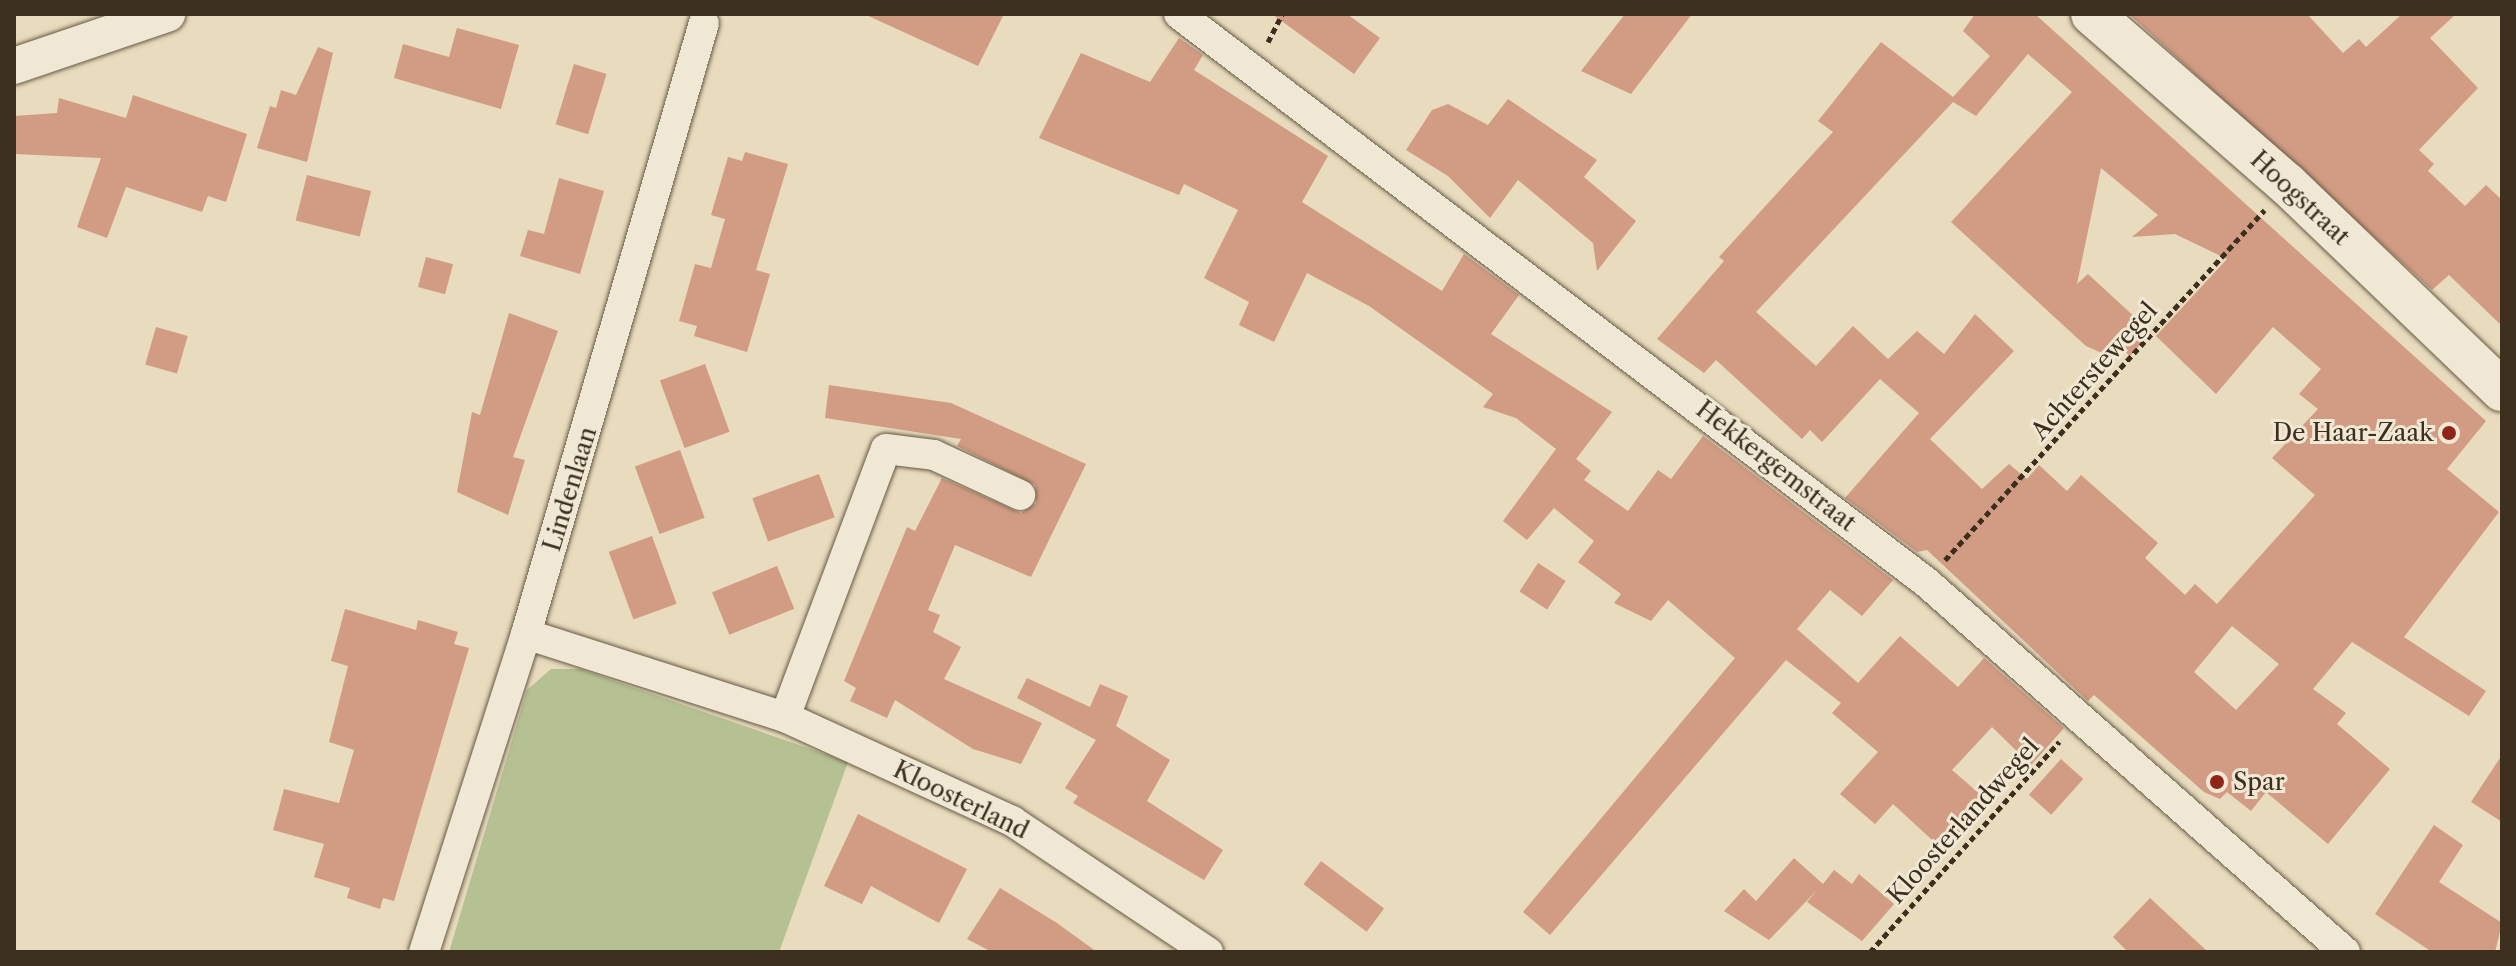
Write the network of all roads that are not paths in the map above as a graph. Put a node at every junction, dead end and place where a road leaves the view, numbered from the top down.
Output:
1 (167, 14) edge
2 (1179, 14) edge
3 (2092, 14) edge
4 (704, 23) dead end
5 (14, 66) edge
6 (2502, 390) edge
7 (1020, 495) dead end
8 (526, 634) junction
9 (785, 717) junction
10 (424, 952) edge
11 (1208, 952) edge
12 (2345, 952) edge

1 - 5 street
2 - 12 street, Hekkergemstraat
3 - 6 main road, Hoogstraat
4 - 8 street, Lindenlaan
7 - 9 street
8 - 9 street, Kloosterland
8 - 10 street, Lindenlaan
9 - 11 street, Kloosterland

